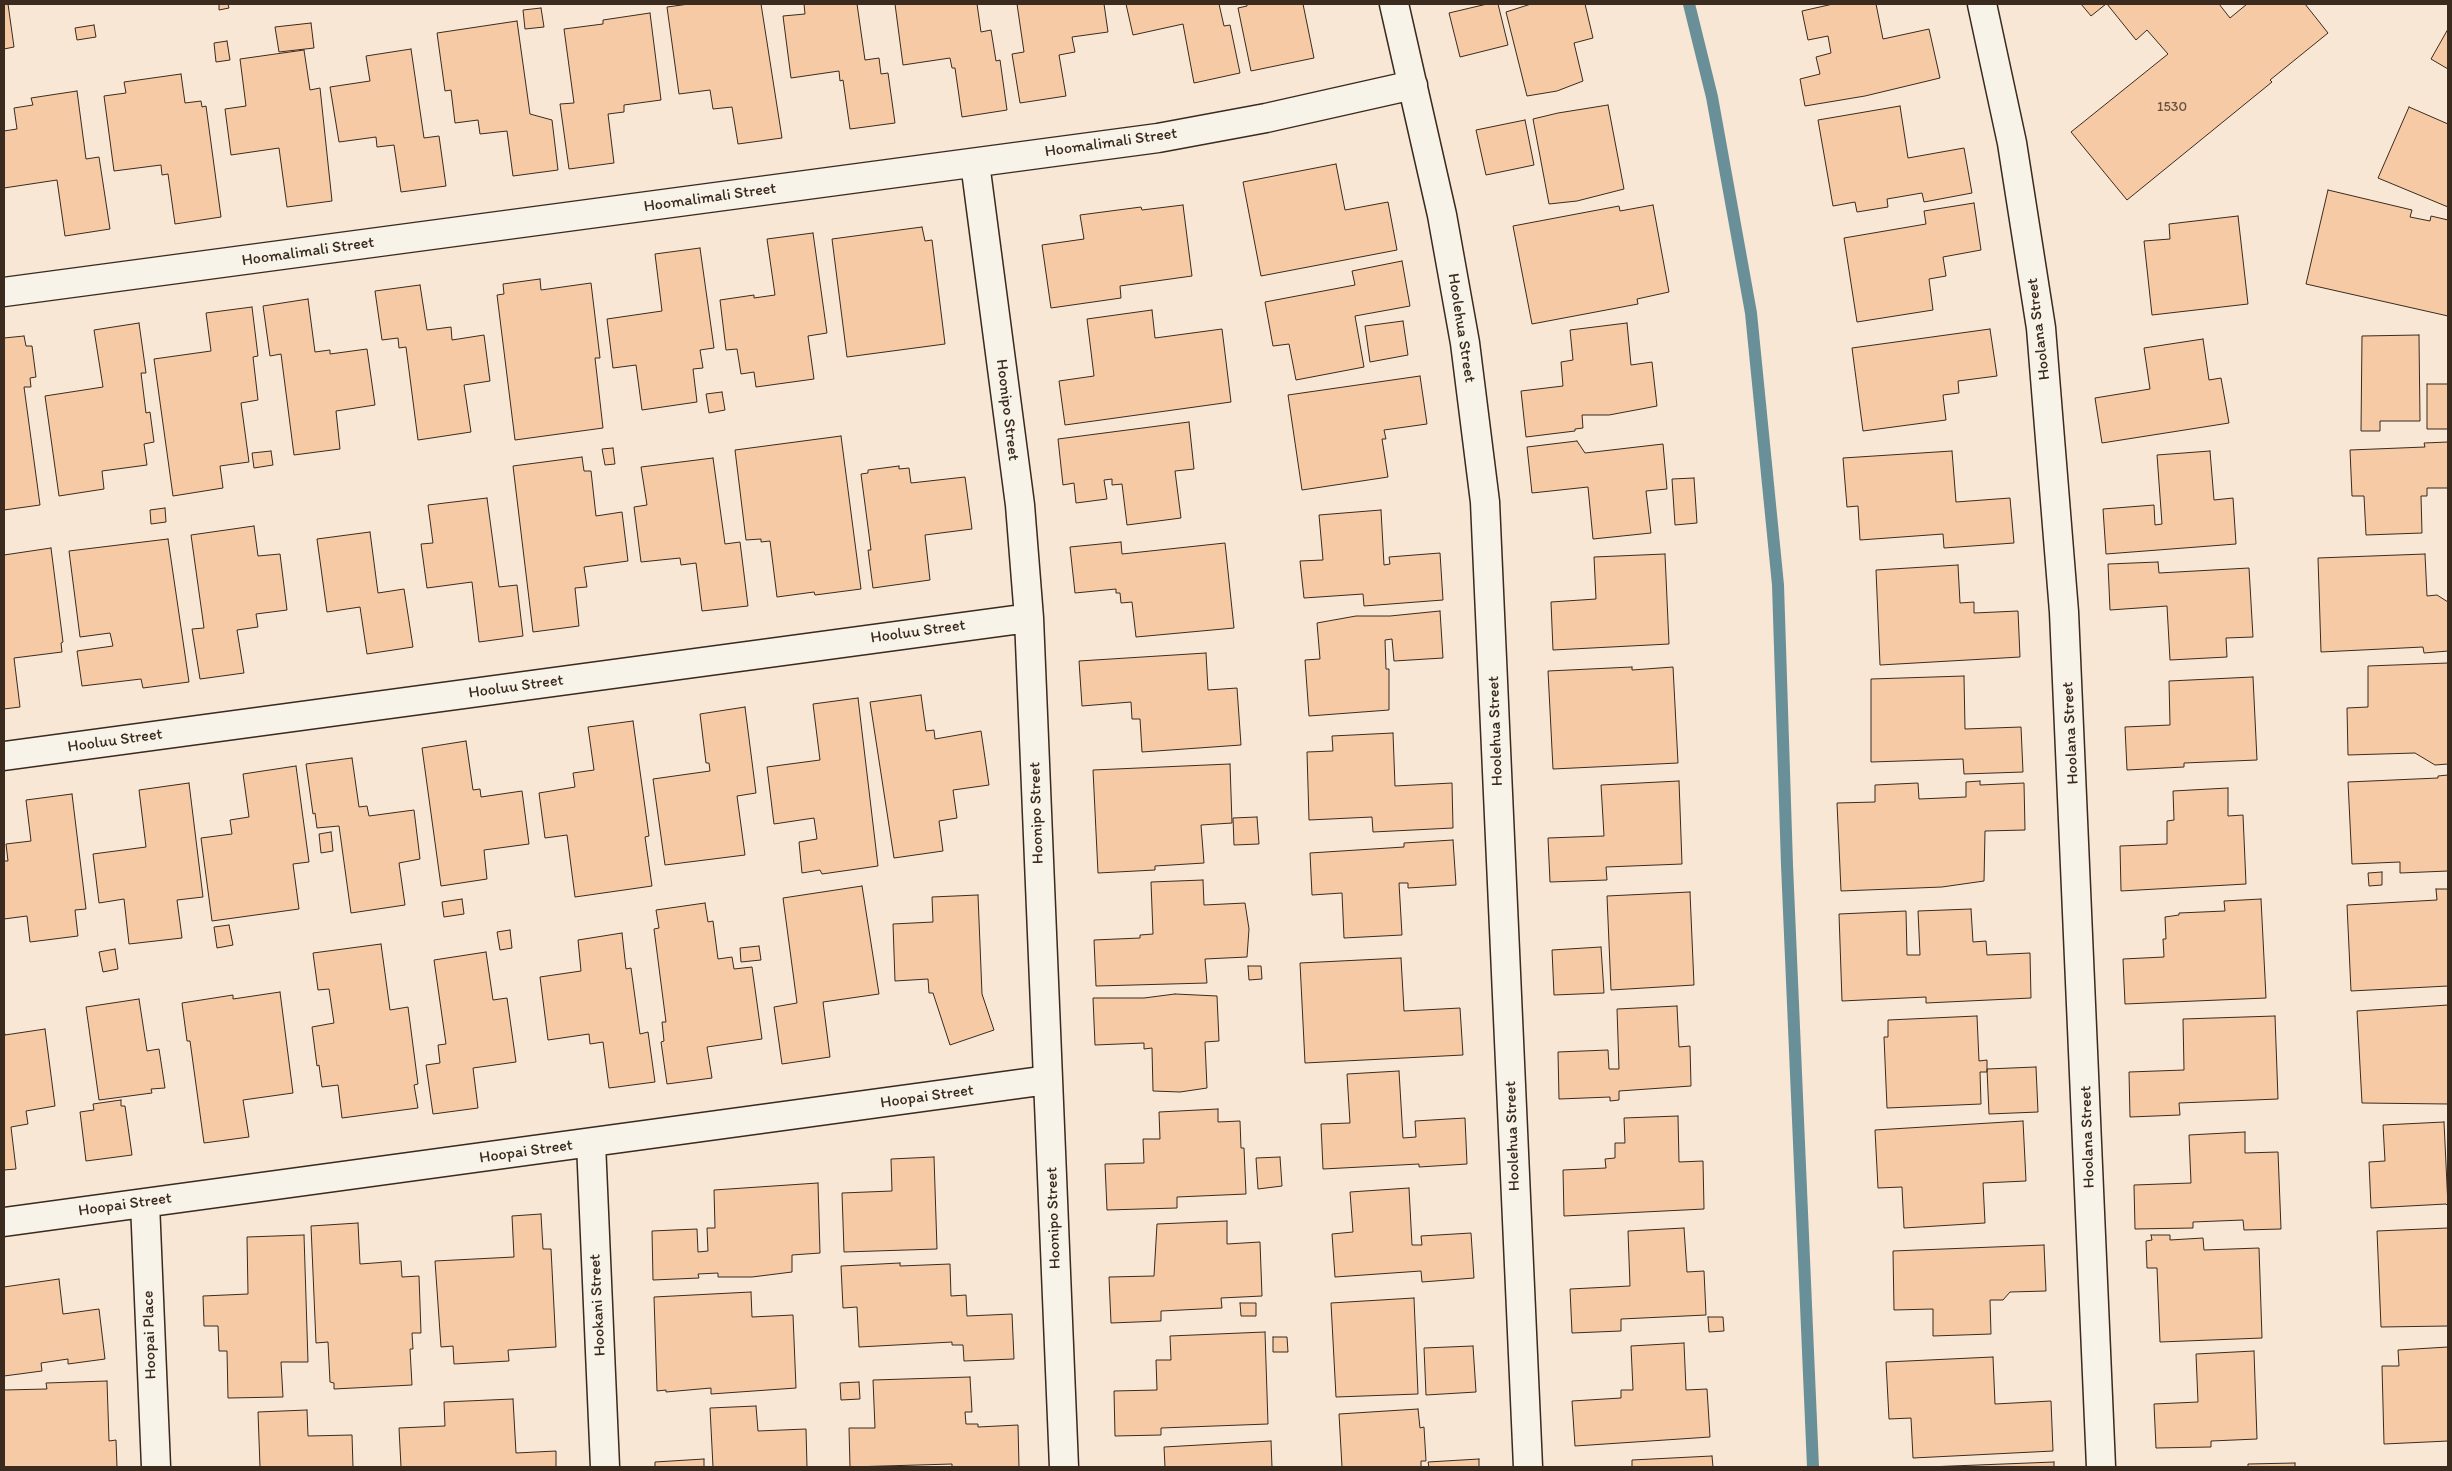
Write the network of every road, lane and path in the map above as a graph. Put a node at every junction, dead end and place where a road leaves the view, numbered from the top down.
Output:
1 (1394, 4) edge
2 (1982, 4) edge
3 (1413, 85) junction
4 (974, 163) junction
5 (4, 292) edge
6 (1029, 618) junction
7 (4, 756) edge
8 (1048, 1080) junction
9 (591, 1143) junction
10 (145, 1203) junction
11 (4, 1222) edge
12 (156, 1467) edge
13 (605, 1467) edge
14 (1064, 1467) edge
15 (1528, 1467) edge
16 (2101, 1467) edge

1 - 3 street, Hoolehua Street
2 - 16 street, Hoolana Street
3 - 4 street, Hoomalimali Street
3 - 15 street, Hoolehua Street
4 - 5 street, Hoomalimali Street
4 - 6 street, Hoonipo Street
6 - 7 street, Hooluu Street
6 - 8 street, Hoonipo Street
8 - 9 street, Hoopai Street
8 - 14 street, Hoonipo Street
9 - 10 street, Hoopai Street
9 - 13 street, Hookani Street
10 - 11 street, Hoopai Street
10 - 12 street, Hoopai Place

